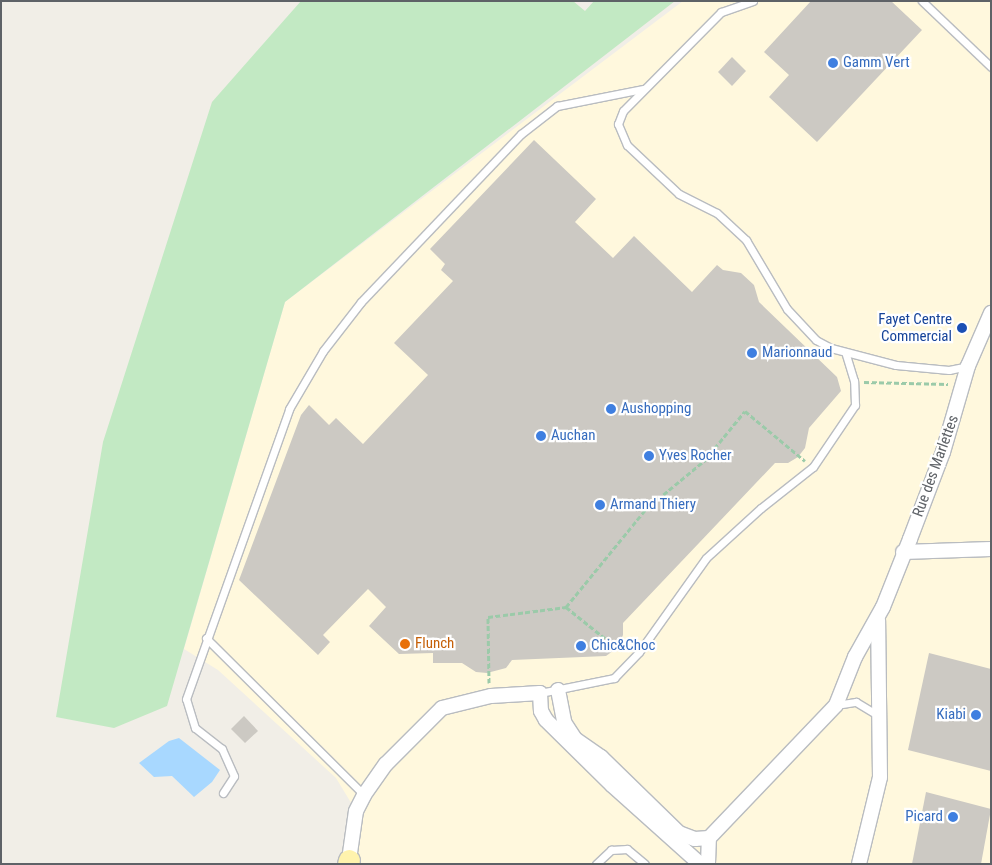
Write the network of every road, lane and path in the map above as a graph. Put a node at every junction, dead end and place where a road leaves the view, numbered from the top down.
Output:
1 (753, 1) edge
2 (922, 1) edge
3 (991, 67) edge
4 (642, 89) junction
5 (991, 313) edge
6 (845, 352) junction
7 (968, 366) junction
8 (854, 381) junction
9 (964, 384) junction
10 (798, 457) dead end
11 (991, 549) edge
12 (903, 552) junction
13 (566, 607) junction
14 (878, 616) junction
15 (206, 638) junction
16 (617, 648) dead end
17 (487, 673) dead end
18 (558, 690) junction
19 (540, 693) junction
20 (836, 705) junction
21 (879, 717) junction
22 (223, 793) dead end
23 (364, 796) junction
24 (709, 838) junction
25 (349, 863) edge
26 (596, 864) edge
27 (644, 864) edge
28 (700, 864) edge
29 (708, 864) edge
30 (859, 864) edge

1 - 4 lane
2 - 3 lane
4 - 6 lane
4 - 15 lane
5 - 7 street, Rue des Marlettes
6 - 7 lane
6 - 8 lane
7 - 9 street, Rue des Marlettes
8 - 9 path
8 - 18 lane
9 - 12 street, Rue des Marlettes
10 - 13 path
11 - 12 street
12 - 14 street, Rue des Marlettes
13 - 16 path
13 - 17 path
14 - 20 street, Rue des Marlettes
14 - 21 street, Rue des Marlettes
15 - 22 lane
15 - 23 lane
18 - 19 lane
18 - 24 street
19 - 23 street
19 - 28 street
20 - 21 lane
20 - 24 street, Rue des Marlettes
21 - 30 street, Rue des Marlettes
23 - 25 street
24 - 29 street
26 - 27 lane

